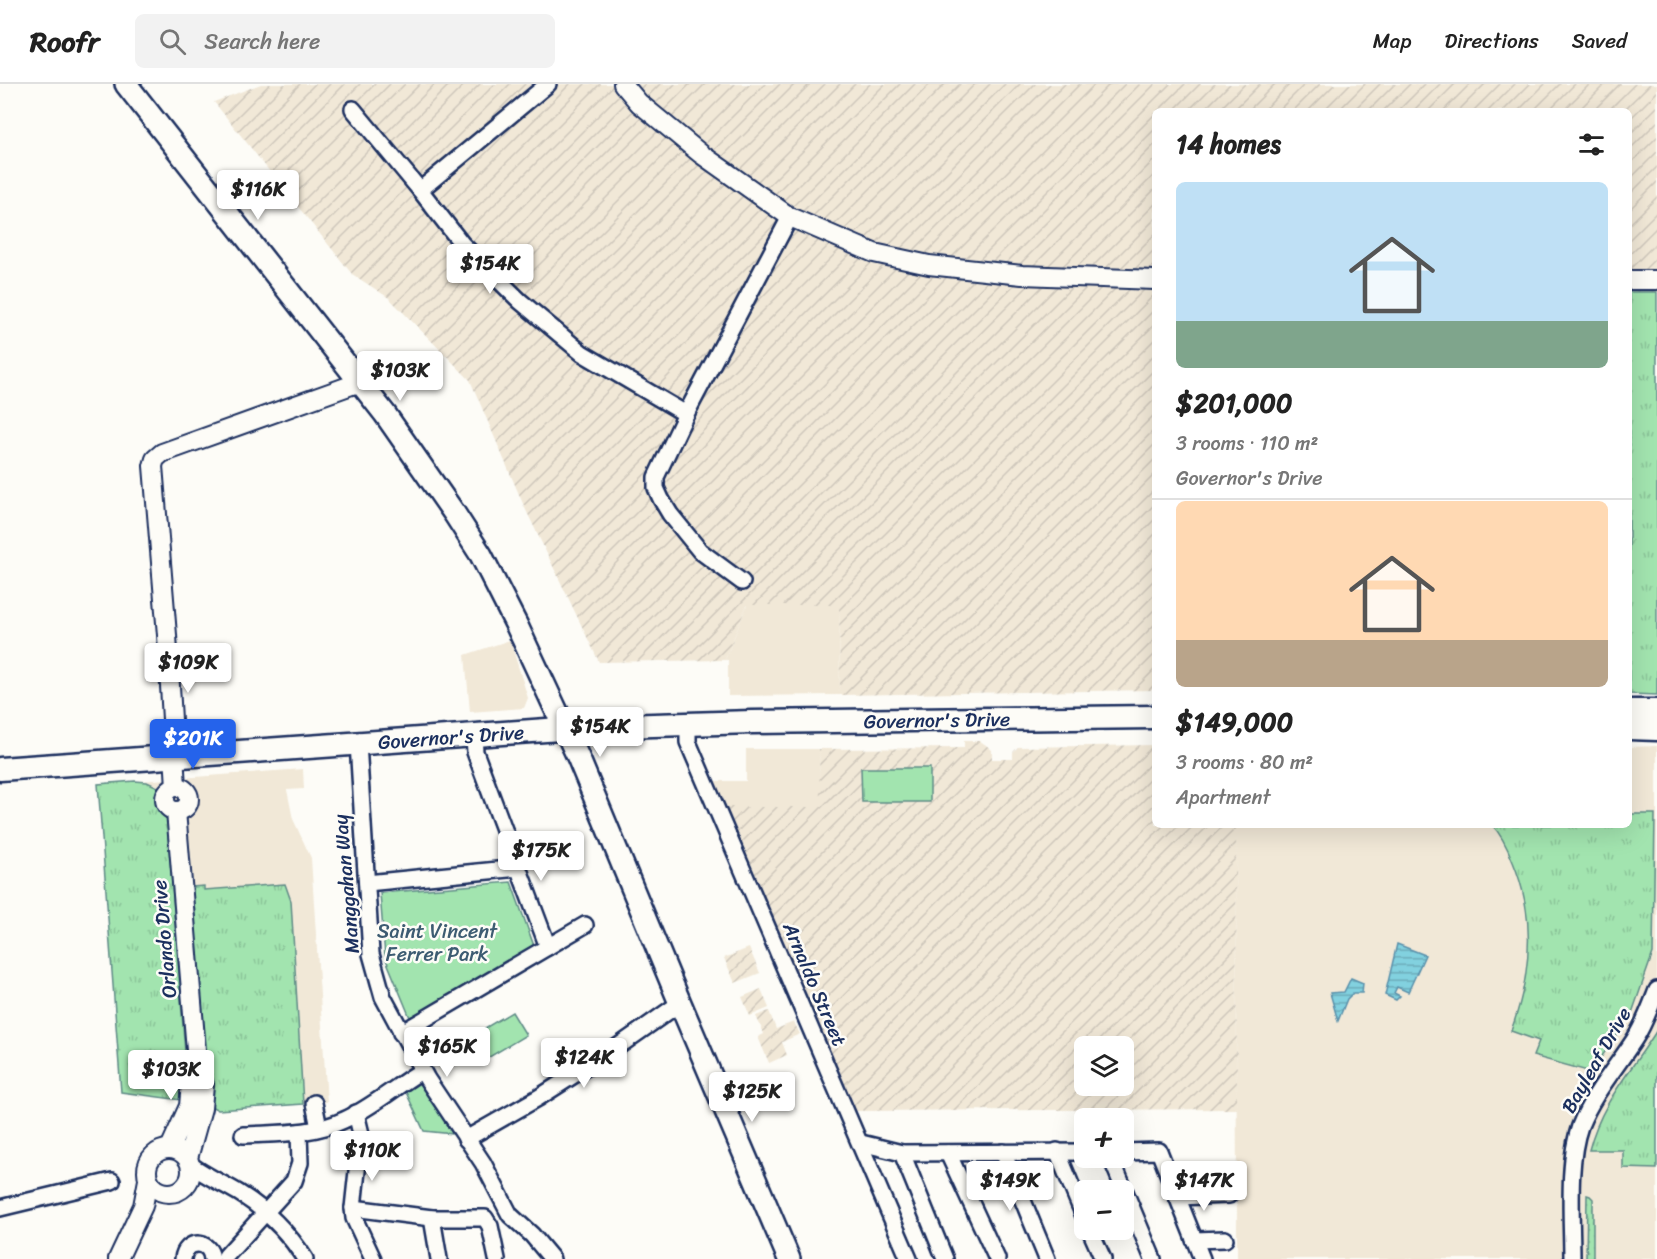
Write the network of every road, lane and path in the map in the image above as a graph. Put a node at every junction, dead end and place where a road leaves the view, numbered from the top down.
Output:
1 (126, 84) edge
2 (548, 84) edge
3 (623, 84) edge
4 (353, 109) dead end
5 (420, 190) junction
6 (790, 217) junction
7 (1152, 280) edge
8 (1632, 280) edge
9 (1657, 280) edge
10 (360, 382) junction
11 (686, 414) junction
12 (742, 582) dead end
13 (1632, 711) edge
14 (1657, 711) edge
15 (1152, 717) edge
16 (688, 724) junction
17 (1632, 728) edge
18 (564, 729) junction
19 (1657, 729) edge
20 (474, 735) junction
21 (357, 744) junction
22 (174, 756) junction
23 (0, 769) edge
24 (518, 868) junction
25 (367, 883) junction
26 (585, 925) dead end
27 (548, 948) junction
28 (1657, 990) edge
29 (680, 1003) junction
30 (401, 1033) junction
31 (197, 1062) junction
32 (418, 1073) dead end
33 (314, 1103) dead end
34 (356, 1113) junction
35 (318, 1128) junction
36 (300, 1132) junction
37 (243, 1135) dead end
38 (466, 1139) junction
39 (861, 1143) junction
40 (170, 1148) junction
41 (1057, 1151) junction
42 (1003, 1152) junction
43 (1074, 1152) edge
44 (1134, 1152) edge
45 (902, 1153) junction
46 (948, 1153) junction
47 (189, 1168) junction
48 (1115, 1168) edge
49 (112, 1181) dead end
50 (155, 1185) junction
51 (1074, 1192) edge
52 (1229, 1195) dead end
53 (1177, 1197) junction
54 (0, 1208) edge
55 (353, 1208) junction
56 (266, 1212) junction
57 (432, 1218) junction
58 (1225, 1239) dead end
59 (1094, 1240) edge
60 (1194, 1240) junction
61 (220, 1257) edge
62 (118, 1259) edge
63 (183, 1259) edge
64 (304, 1259) edge
65 (373, 1259) edge
66 (439, 1259) edge
67 (497, 1259) edge
68 (552, 1259) edge
69 (789, 1259) edge
70 (909, 1259) edge
71 (945, 1259) edge
72 (998, 1259) edge
73 (1047, 1259) edge
74 (1103, 1259) edge
75 (1153, 1259) edge
76 (1202, 1259) edge
77 (1572, 1259) edge

1 - 10 main road
2 - 5 street
3 - 6 street
4 - 5 street
5 - 11 street
6 - 7 street
6 - 11 street
8 - 9 street
10 - 18 main road
10 - 22 street
11 - 12 street
13 - 14 main road
15 - 16 main road, Governor's Drive
16 - 18 main road, Governor's Drive
16 - 39 street, Arnaldo Street
17 - 19 main road
18 - 20 main road, Governor's Drive
18 - 29 main road
20 - 21 main road, Governor's Drive
20 - 24 street
21 - 22 main road, Governor's Drive
21 - 25 street, Manggahan Way
22 - 23 main road, Governor's Drive
22 - 31 street, Orlando Drive
24 - 25 street
24 - 27 street
25 - 30 street, Manggahan Way
26 - 27 street
27 - 30 street
28 - 77 street, Bayleaf Drive
29 - 38 street
29 - 69 main road
30 - 38 street, Manggahan Way
31 - 40 street, Orlando Drive
31 - 47 street, Orlando Drive
32 - 34 street
33 - 35 street
34 - 35 street
34 - 55 street
35 - 36 street
36 - 37 street
36 - 56 street
38 - 68 street, Manggahan Way
39 - 45 street
39 - 70 street, Arnaldo Street
40 - 47 street
40 - 50 street
41 - 42 street
41 - 43 street
41 - 51 street
42 - 46 street
42 - 73 street
44 - 53 street
45 - 46 street
45 - 71 street
46 - 72 street
47 - 50 street
47 - 56 street
48 - 75 street
49 - 54 street
50 - 62 street
52 - 53 street
53 - 60 street
55 - 57 street
55 - 65 street
56 - 61 street
56 - 64 street
57 - 66 street
57 - 67 street
58 - 60 street
59 - 74 street
60 - 76 street
61 - 63 street

